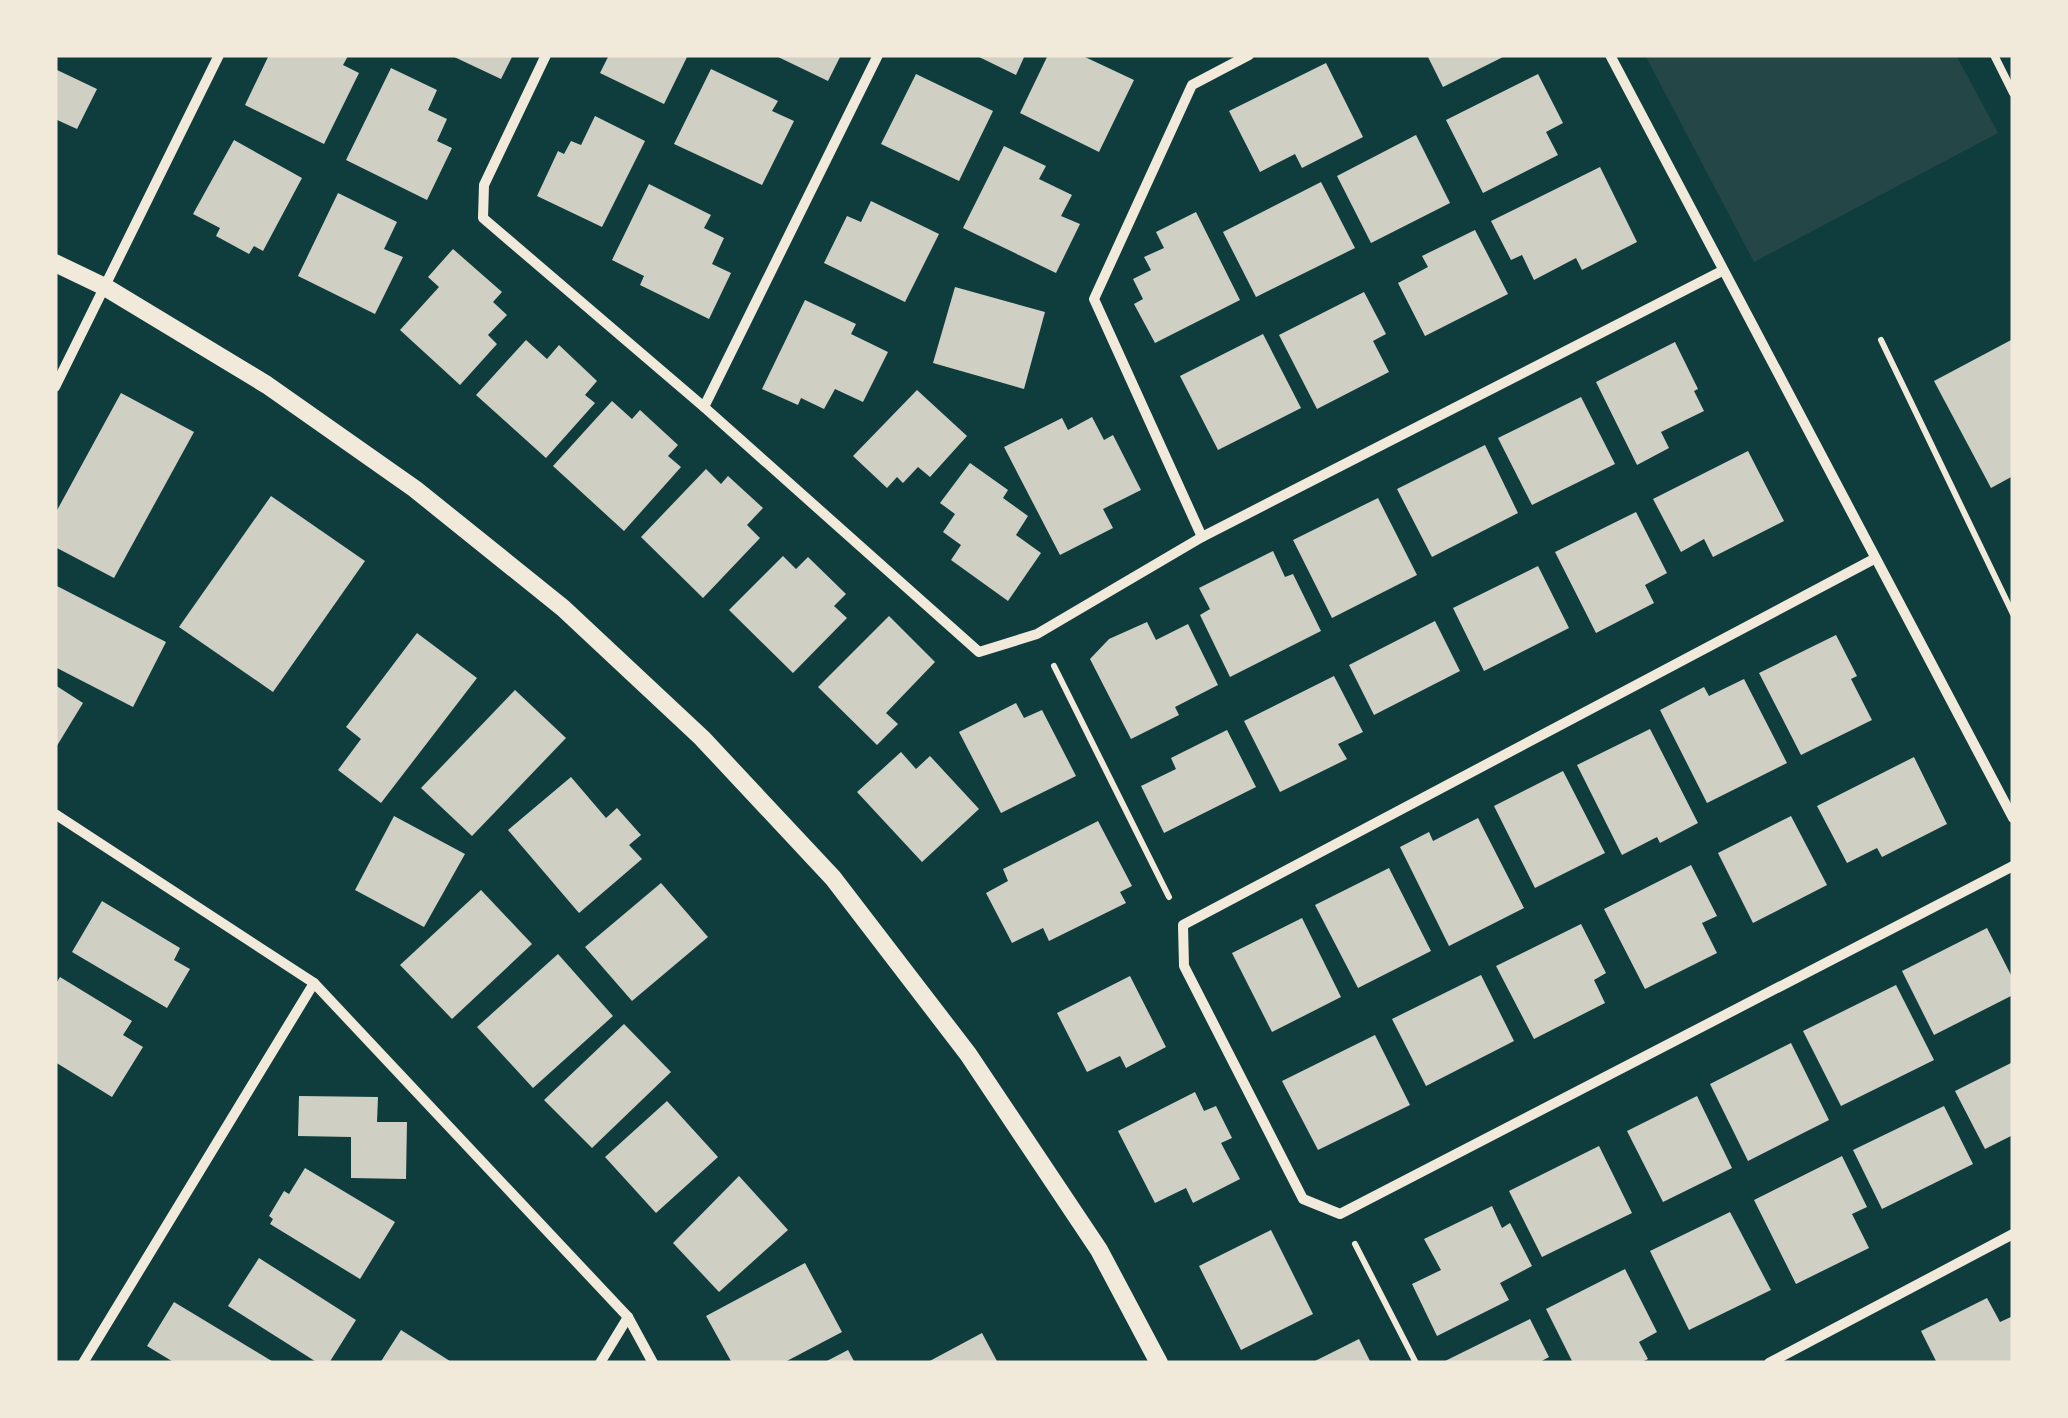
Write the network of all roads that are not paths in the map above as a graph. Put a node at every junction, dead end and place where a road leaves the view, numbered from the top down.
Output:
1 (219, 55) edge
2 (546, 55) edge
3 (878, 55) edge
4 (1250, 55) edge
5 (1610, 55) edge
6 (1994, 55) edge
7 (2013, 93) edge
8 (55, 263) edge
9 (1722, 271) junction
10 (105, 286) junction
11 (55, 388) edge
12 (704, 407) junction
13 (1202, 536) junction
14 (1874, 559) junction
15 (55, 814) edge
16 (2013, 818) edge
17 (2013, 866) edge
18 (314, 983) junction
19 (2013, 1234) edge
20 (628, 1316) junction
21 (82, 1363) edge
22 (600, 1363) edge
23 (653, 1363) edge
24 (1158, 1363) edge
25 (1769, 1363) edge

1 - 10 street
2 - 12 street
3 - 12 street
4 - 13 street
5 - 9 street
6 - 7 lane
8 - 10 street
9 - 13 street
9 - 14 street
10 - 11 street
10 - 24 street
12 - 13 street
14 - 16 street
14 - 17 street
15 - 18 street
18 - 20 street
18 - 21 street
19 - 25 street
20 - 22 street
20 - 23 street

